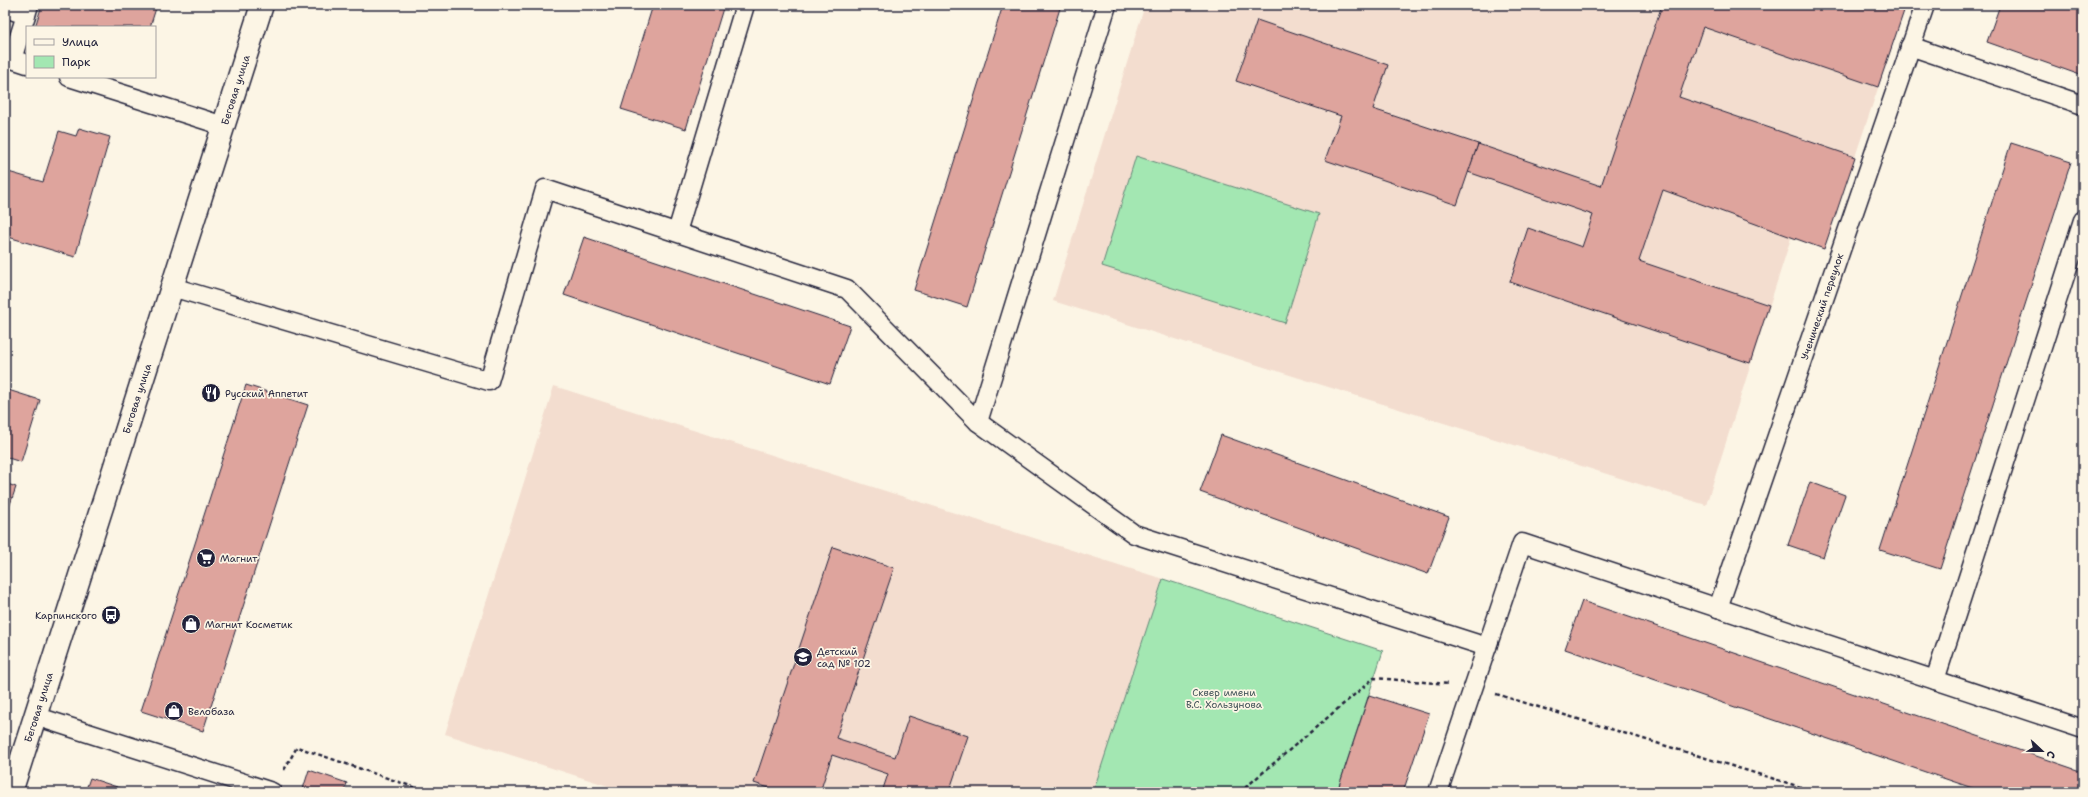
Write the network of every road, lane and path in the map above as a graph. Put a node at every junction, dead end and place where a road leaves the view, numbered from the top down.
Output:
1 (262, 5) edge
2 (746, 5) edge
3 (1107, 5) edge
4 (1925, 5) edge
5 (5, 8) edge
6 (28, 10) edge
7 (1910, 46) junction
8 (26, 64) edge
9 (72, 78) edge
10 (2083, 105) edge
11 (224, 126) junction
12 (2083, 220) edge
13 (677, 232) junction
14 (172, 287) junction
15 (978, 422) junction
16 (1718, 608) junction
17 (1487, 646) junction
18 (1935, 680) junction
19 (1474, 687) junction
20 (35, 716) junction
21 (2083, 728) edge
22 (10, 792) edge
23 (272, 792) edge
24 (428, 792) edge
25 (1240, 792) edge
26 (1438, 792) edge
27 (1817, 792) edge

1 - 11 street, Беговая улица
2 - 13 lane
3 - 15 lane
4 - 7 lane, Ученический переулок
5 - 6 lane
6 - 8 lane
7 - 10 lane
7 - 16 lane, Ученический переулок
9 - 11 lane
11 - 14 street, Беговая улица
12 - 18 lane
13 - 14 lane
13 - 15 lane
14 - 20 street, Беговая улица
15 - 17 lane
16 - 17 lane
16 - 18 lane
17 - 19 lane
18 - 21 lane
19 - 25 path
19 - 26 lane
19 - 27 path
20 - 22 street, Беговая улица
20 - 23 lane
23 - 24 path

